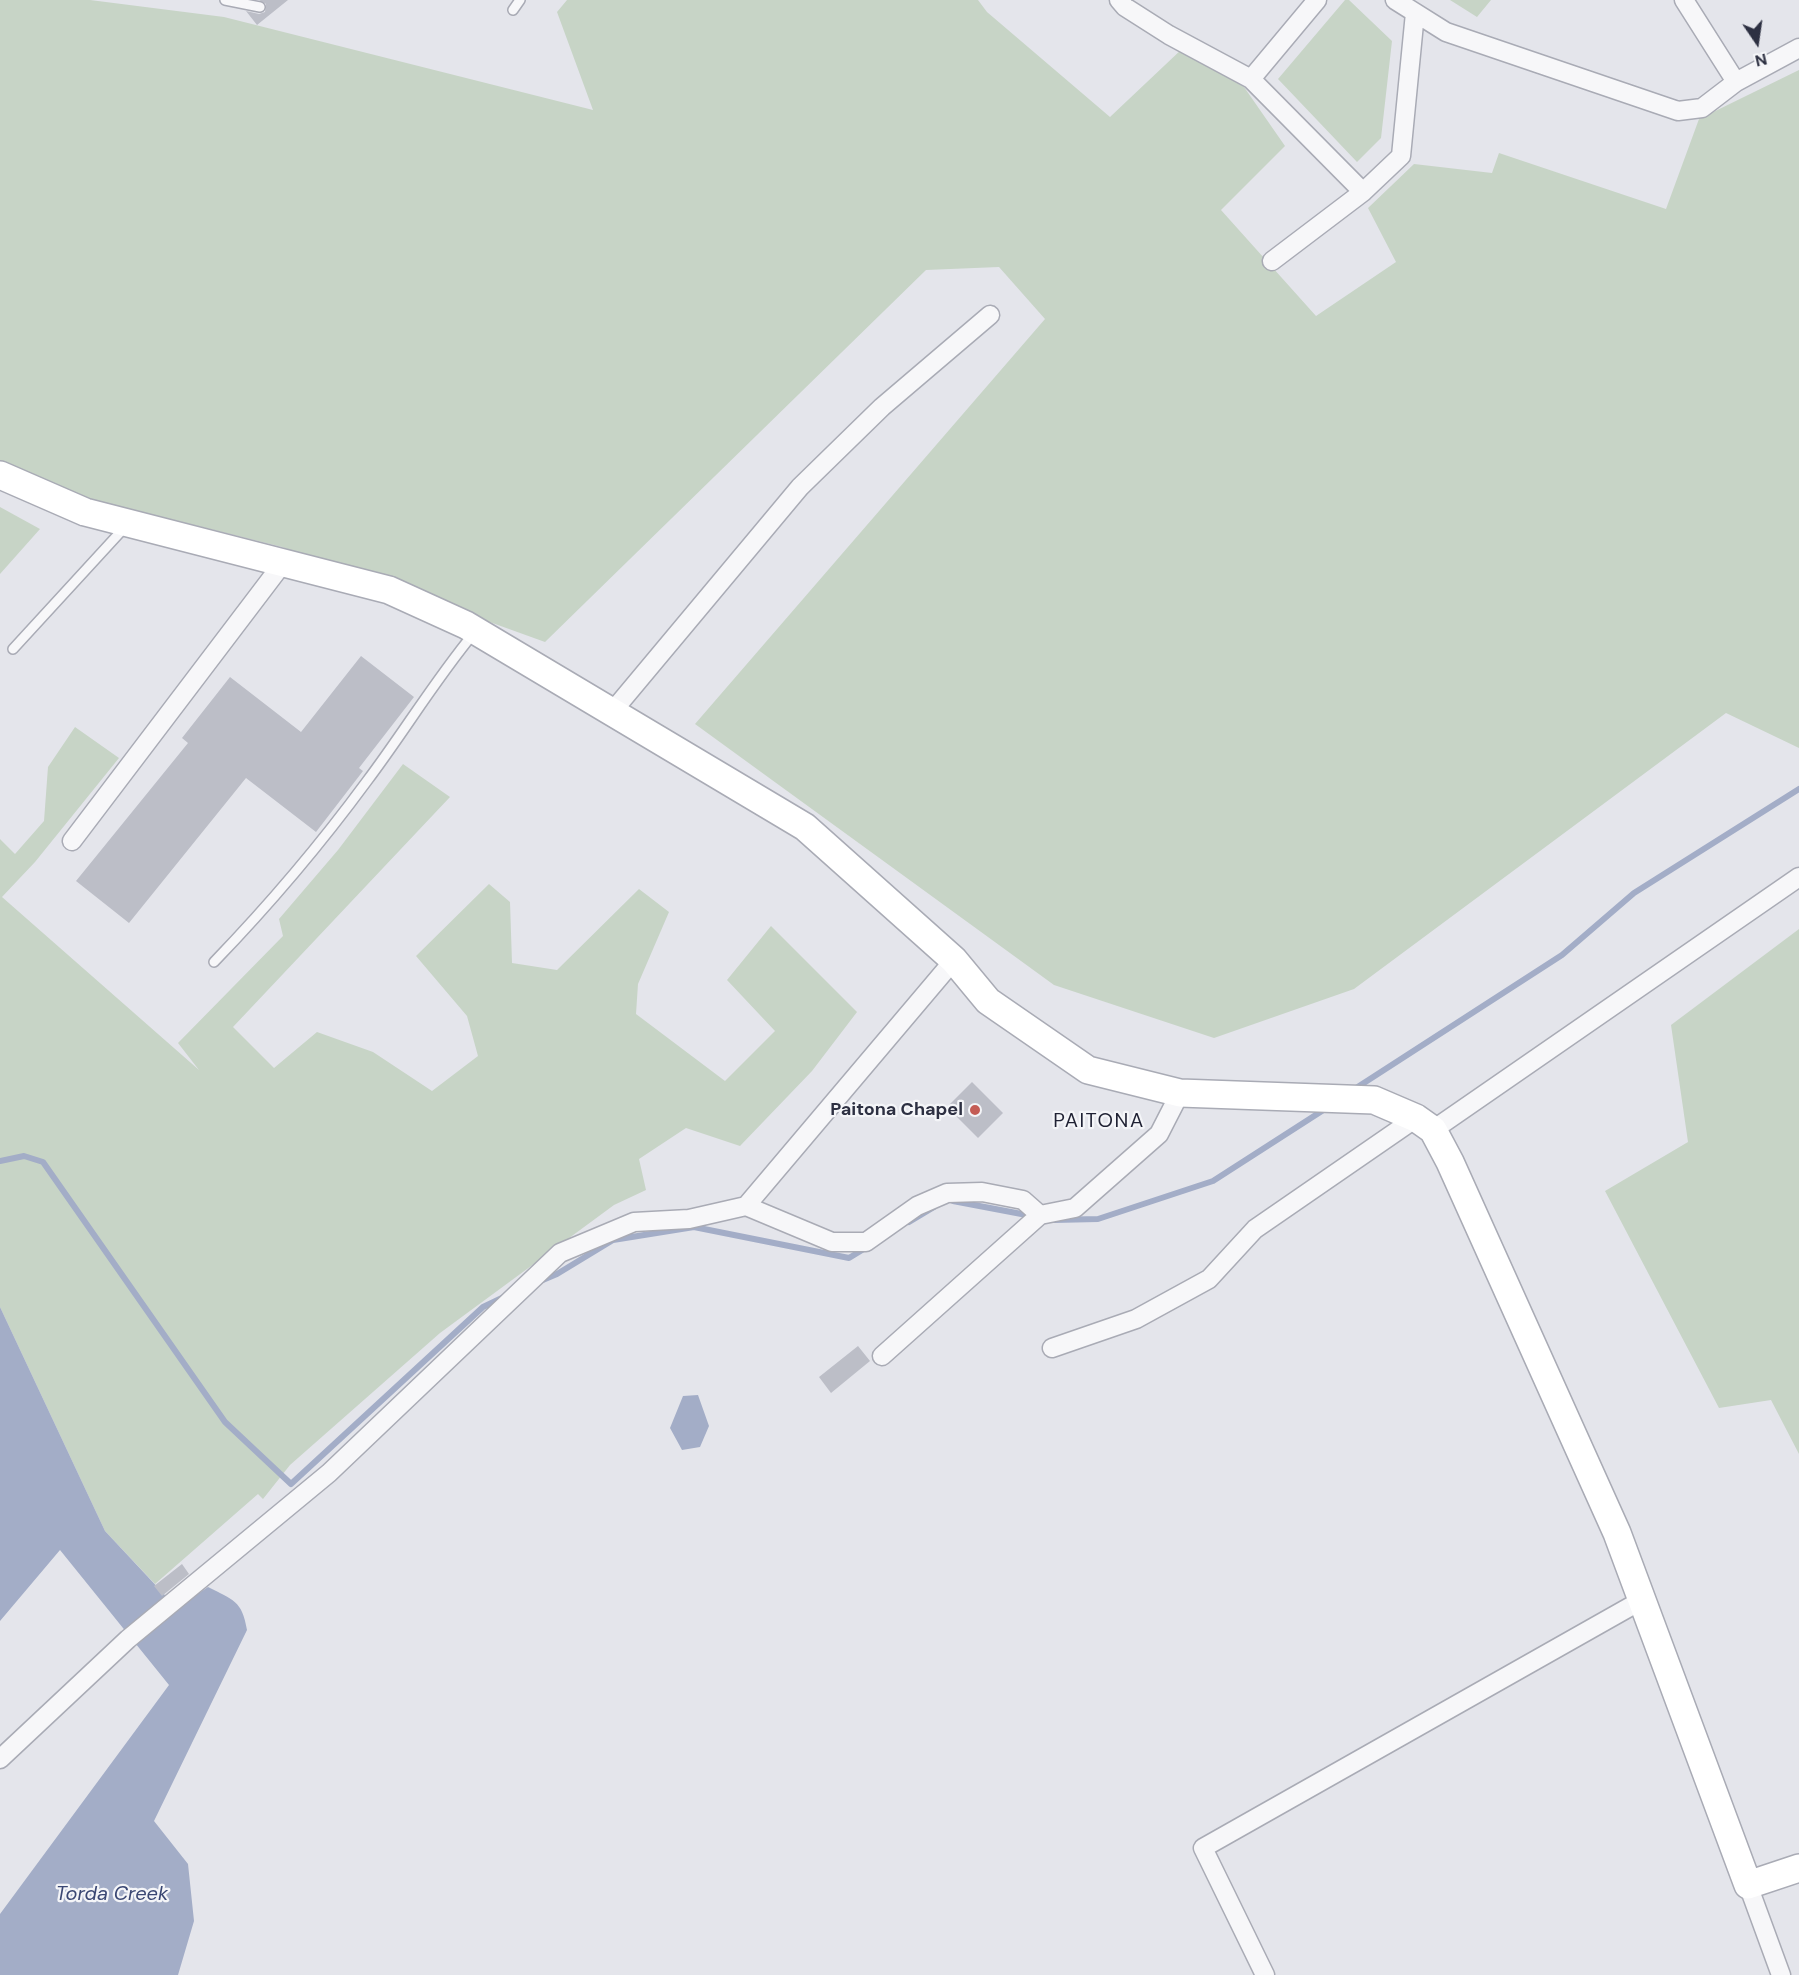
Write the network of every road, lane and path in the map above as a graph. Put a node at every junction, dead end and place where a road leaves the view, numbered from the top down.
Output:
1 (225, 0) edge
2 (520, 0) edge
3 (1119, 0) edge
4 (1317, 0) edge
5 (1395, 0) edge
6 (1684, 0) edge
7 (260, 7) dead end
8 (513, 10) dead end
9 (1415, 13) junction
10 (1799, 48) edge
11 (1251, 79) junction
12 (1736, 82) junction
13 (1363, 192) junction
14 (1272, 261) dead end
15 (990, 315) dead end
16 (0, 475) edge
17 (129, 523) junction
18 (283, 563) junction
19 (476, 631) junction
20 (13, 649) dead end
21 (612, 712) junction
22 (72, 841) dead end
23 (1799, 877) edge
24 (954, 960) junction
25 (214, 962) dead end
26 (1180, 1093) junction
27 (1425, 1124) junction
28 (746, 1206) junction
29 (1040, 1215) junction
30 (1052, 1348) dead end
31 (882, 1356) dead end
32 (1642, 1600) junction
33 (0, 1759) edge
34 (1799, 1868) edge
35 (1748, 1885) junction
36 (1265, 1975) edge
37 (1781, 1975) edge

1 - 7 lane
2 - 8 lane
3 - 11 street
4 - 11 street
5 - 9 street
6 - 12 street
9 - 12 street
9 - 13 street
10 - 12 street
11 - 13 street
13 - 14 street
15 - 21 street
16 - 17 street
17 - 18 street
17 - 20 lane
18 - 19 street
18 - 22 street
19 - 21 street
19 - 25 lane
21 - 24 street
23 - 27 street
24 - 26 street
24 - 28 street
26 - 27 street
26 - 29 street
27 - 30 street
27 - 32 street
28 - 29 street
28 - 33 street
29 - 31 street
32 - 35 street
32 - 36 street
34 - 35 street
35 - 37 street

